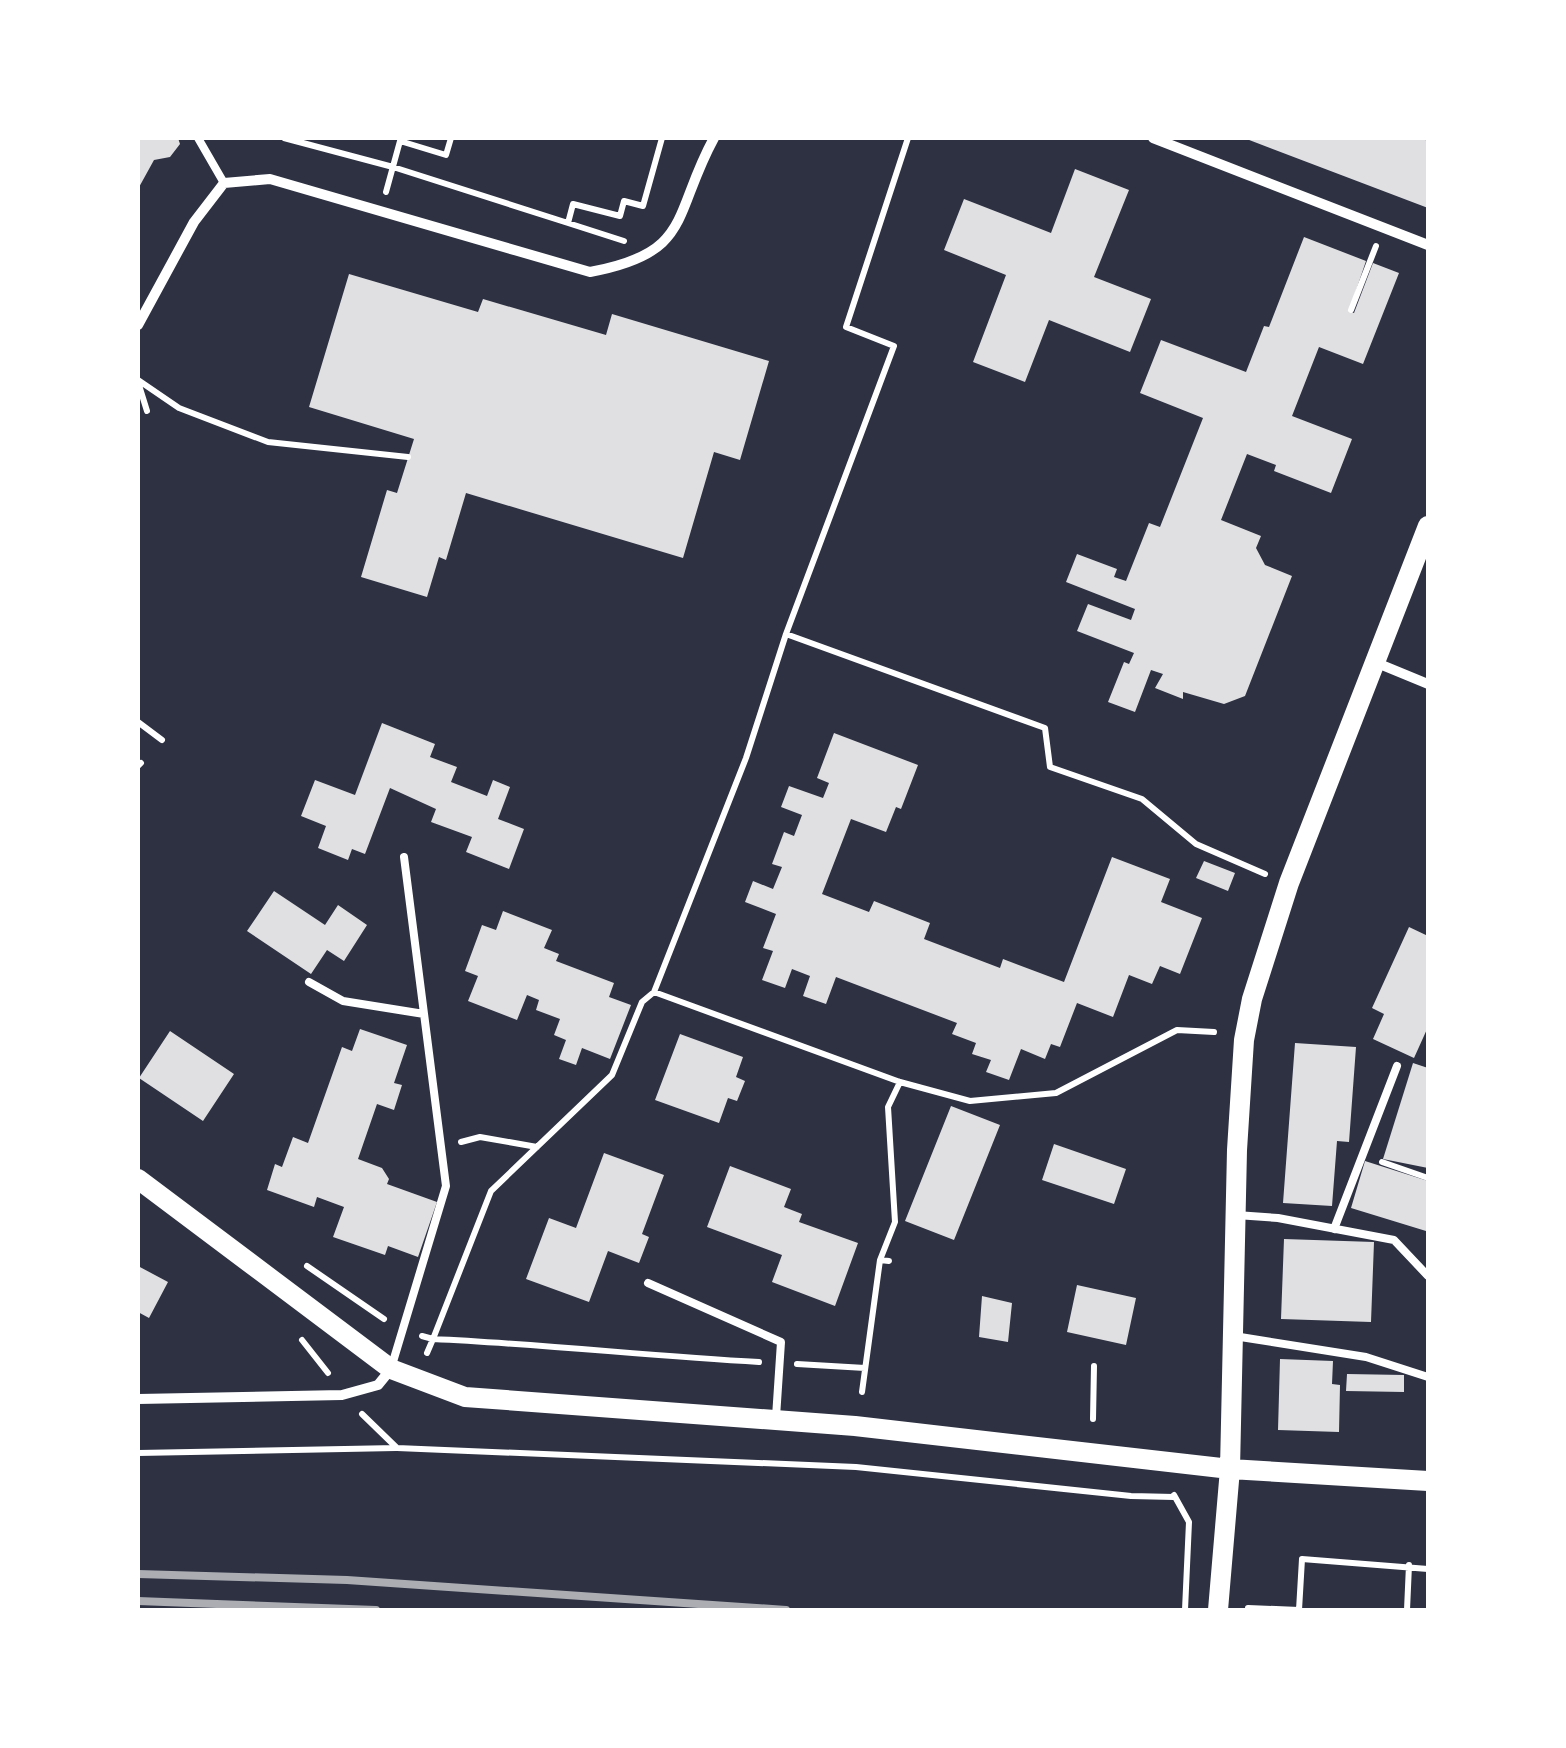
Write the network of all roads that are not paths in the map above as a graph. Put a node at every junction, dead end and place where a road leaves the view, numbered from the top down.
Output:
1 (198, 138) edge
2 (714, 138) edge
3 (1153, 138) edge
4 (224, 183) junction
5 (1428, 245) edge
6 (138, 325) edge
7 (1428, 526) edge
8 (1377, 663) junction
9 (1428, 684) edge
10 (404, 857) dead end
11 (308, 982) dead end
12 (424, 1014) junction
13 (1397, 1066) dead end
14 (138, 1179) edge
15 (1236, 1215) junction
16 (1334, 1229) junction
17 (1428, 1276) edge
18 (648, 1283) dead end
19 (1234, 1336) junction
20 (391, 1369) junction
21 (1428, 1377) edge
22 (138, 1399) edge
23 (776, 1420) junction
24 (1230, 1469) junction
25 (1428, 1481) edge
26 (1218, 1610) edge

1 - 4 lane
2 - 4 street
3 - 5 street
4 - 6 street
7 - 8 main road
8 - 9 street
8 - 15 main road
10 - 12 lane
11 - 12 lane
12 - 20 lane
13 - 16 lane
14 - 20 main road
15 - 16 lane
15 - 19 main road
16 - 17 lane
18 - 23 lane
19 - 21 lane
19 - 24 main road
20 - 22 street
20 - 23 main road
23 - 24 main road
24 - 25 main road
24 - 26 main road

